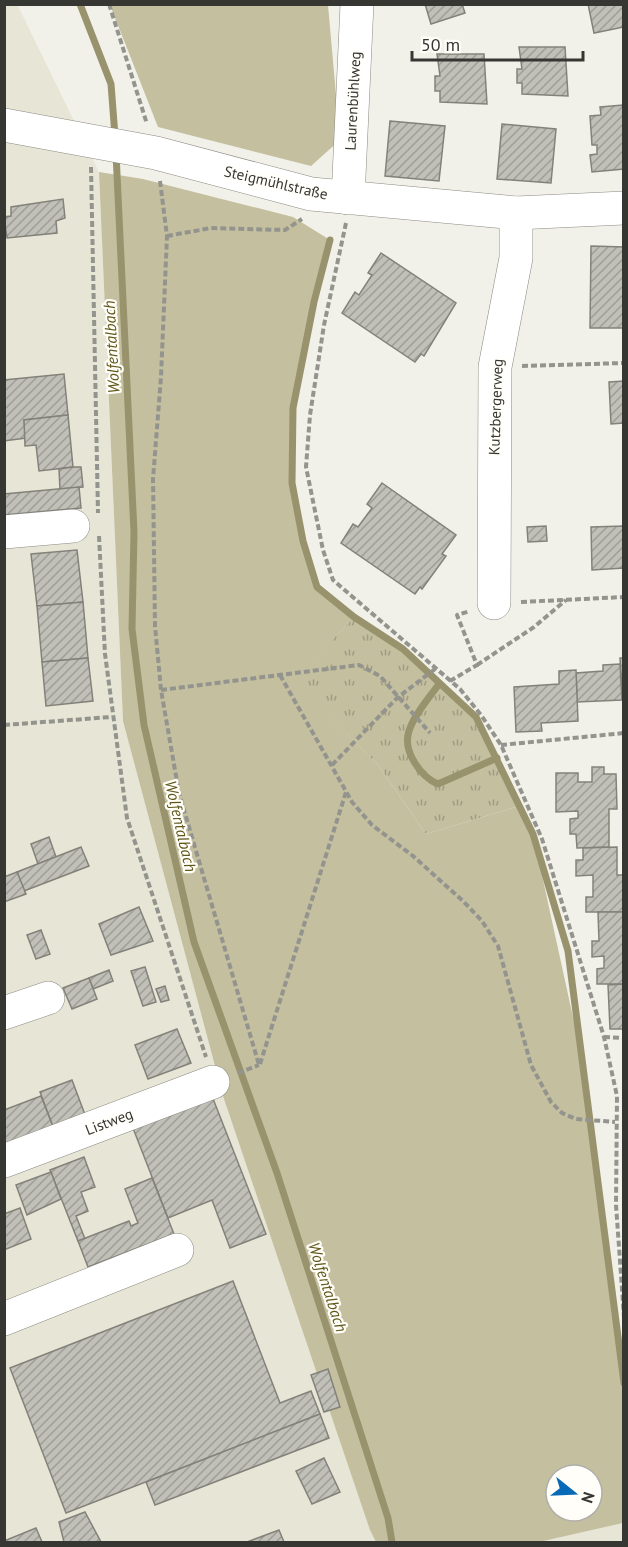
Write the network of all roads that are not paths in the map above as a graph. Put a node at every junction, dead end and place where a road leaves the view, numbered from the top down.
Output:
1 (357, 4) edge
2 (4, 125) edge
3 (348, 198) junction
4 (624, 208) edge
5 (516, 213) junction
6 (90, 528) road end
7 (4, 531) edge
8 (494, 603) road end
9 (48, 998) dead end
10 (4, 1013) edge
11 (213, 1082) road end
12 (4, 1161) edge
13 (177, 1250) dead end
14 (4, 1319) edge

1 - 3 street, Laurenbühlweg
2 - 3 street, Steigmühlstraße
3 - 5 street, Steigmühlstraße
4 - 5 street, Steigmühlstraße
5 - 8 street, Kutzbergerweg
6 - 7 street
9 - 10 street
11 - 12 street, Listweg
13 - 14 street

